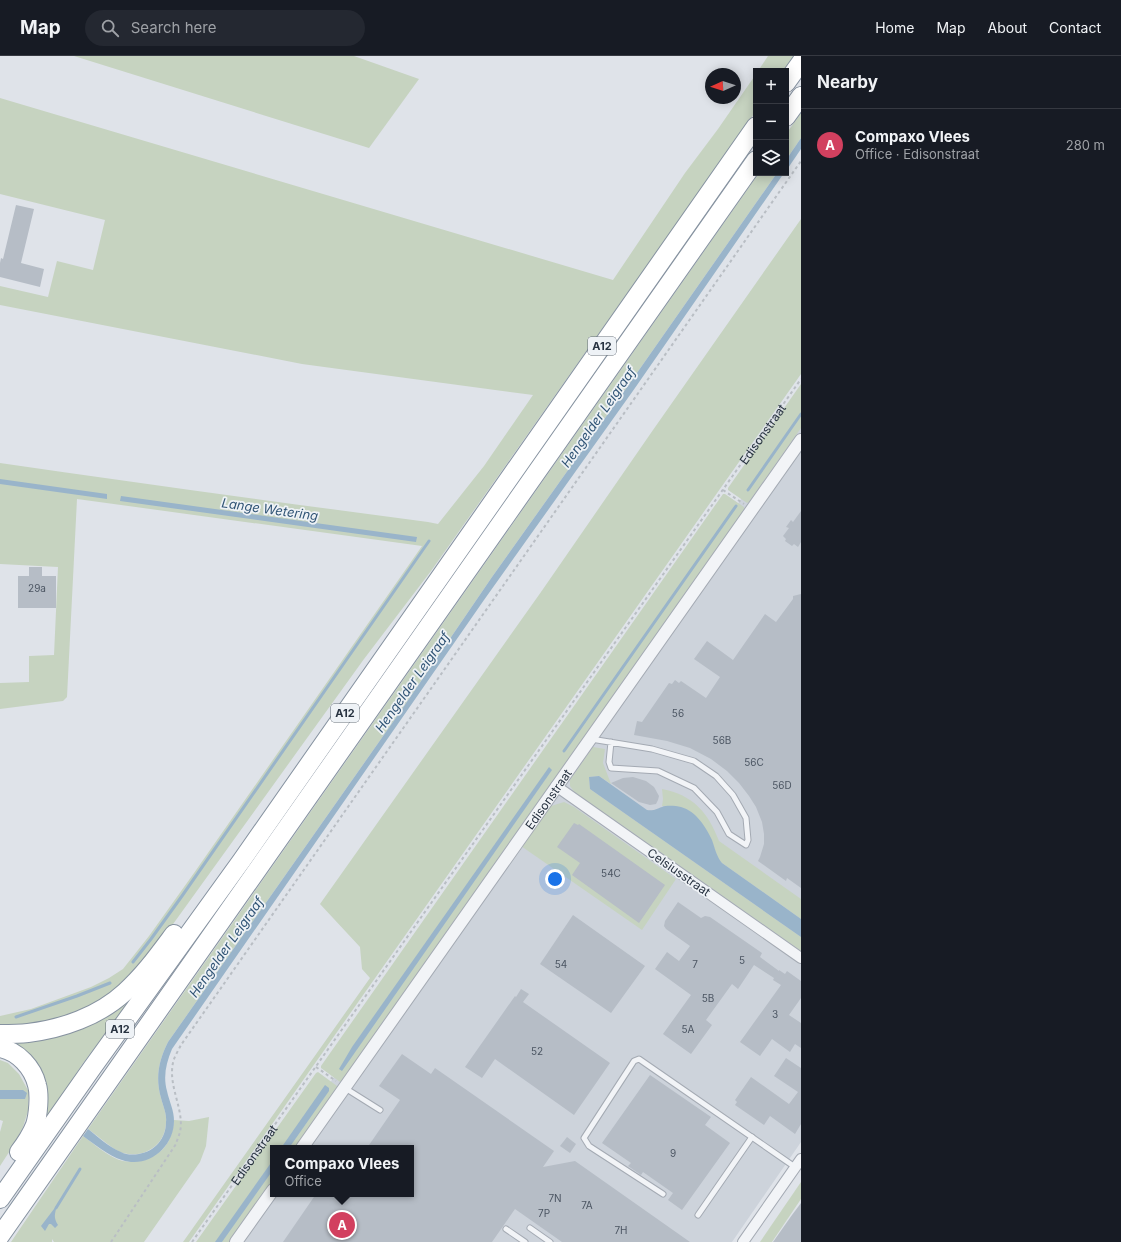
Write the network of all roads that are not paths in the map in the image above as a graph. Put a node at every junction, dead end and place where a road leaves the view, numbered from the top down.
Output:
1 (801, 62) edge
2 (789, 79) edge
3 (801, 96) edge
4 (789, 113) edge
5 (753, 130) edge
6 (753, 164) edge
7 (801, 440) edge
8 (590, 739) junction
9 (611, 742) junction
10 (556, 786) junction
11 (242, 860) junction
12 (801, 958) edge
13 (0, 1034) edge
14 (0, 1048) edge
15 (344, 1088) junction
16 (380, 1110) dead end
17 (752, 1137) junction
18 (304, 1145) edge
19 (798, 1163) edge
20 (0, 1181) edge
21 (270, 1194) edge
22 (663, 1194) dead end
23 (0, 1199) edge
24 (698, 1215) dead end
25 (530, 1228) dead end
26 (506, 1229) dead end
27 (0, 1236) edge
28 (236, 1242) edge
29 (525, 1242) edge
30 (550, 1242) edge
31 (743, 1242) edge

1 - 2 highway
3 - 4 highway
5 - 11 highway, A12
6 - 27 highway, A12
7 - 8 street, Edisonstraat
8 - 9 lane
8 - 10 street, Edisonstraat
9 - 9 lane
10 - 12 street, Celsiusstraat
10 - 15 street, Edisonstraat
11 - 13 highway, A12
11 - 23 highway, A12
14 - 20 highway
15 - 16 lane
15 - 18 street, Edisonstraat
17 - 19 lane
17 - 22 lane
17 - 24 lane
19 - 31 street
21 - 28 street
25 - 30 lane
26 - 29 lane

